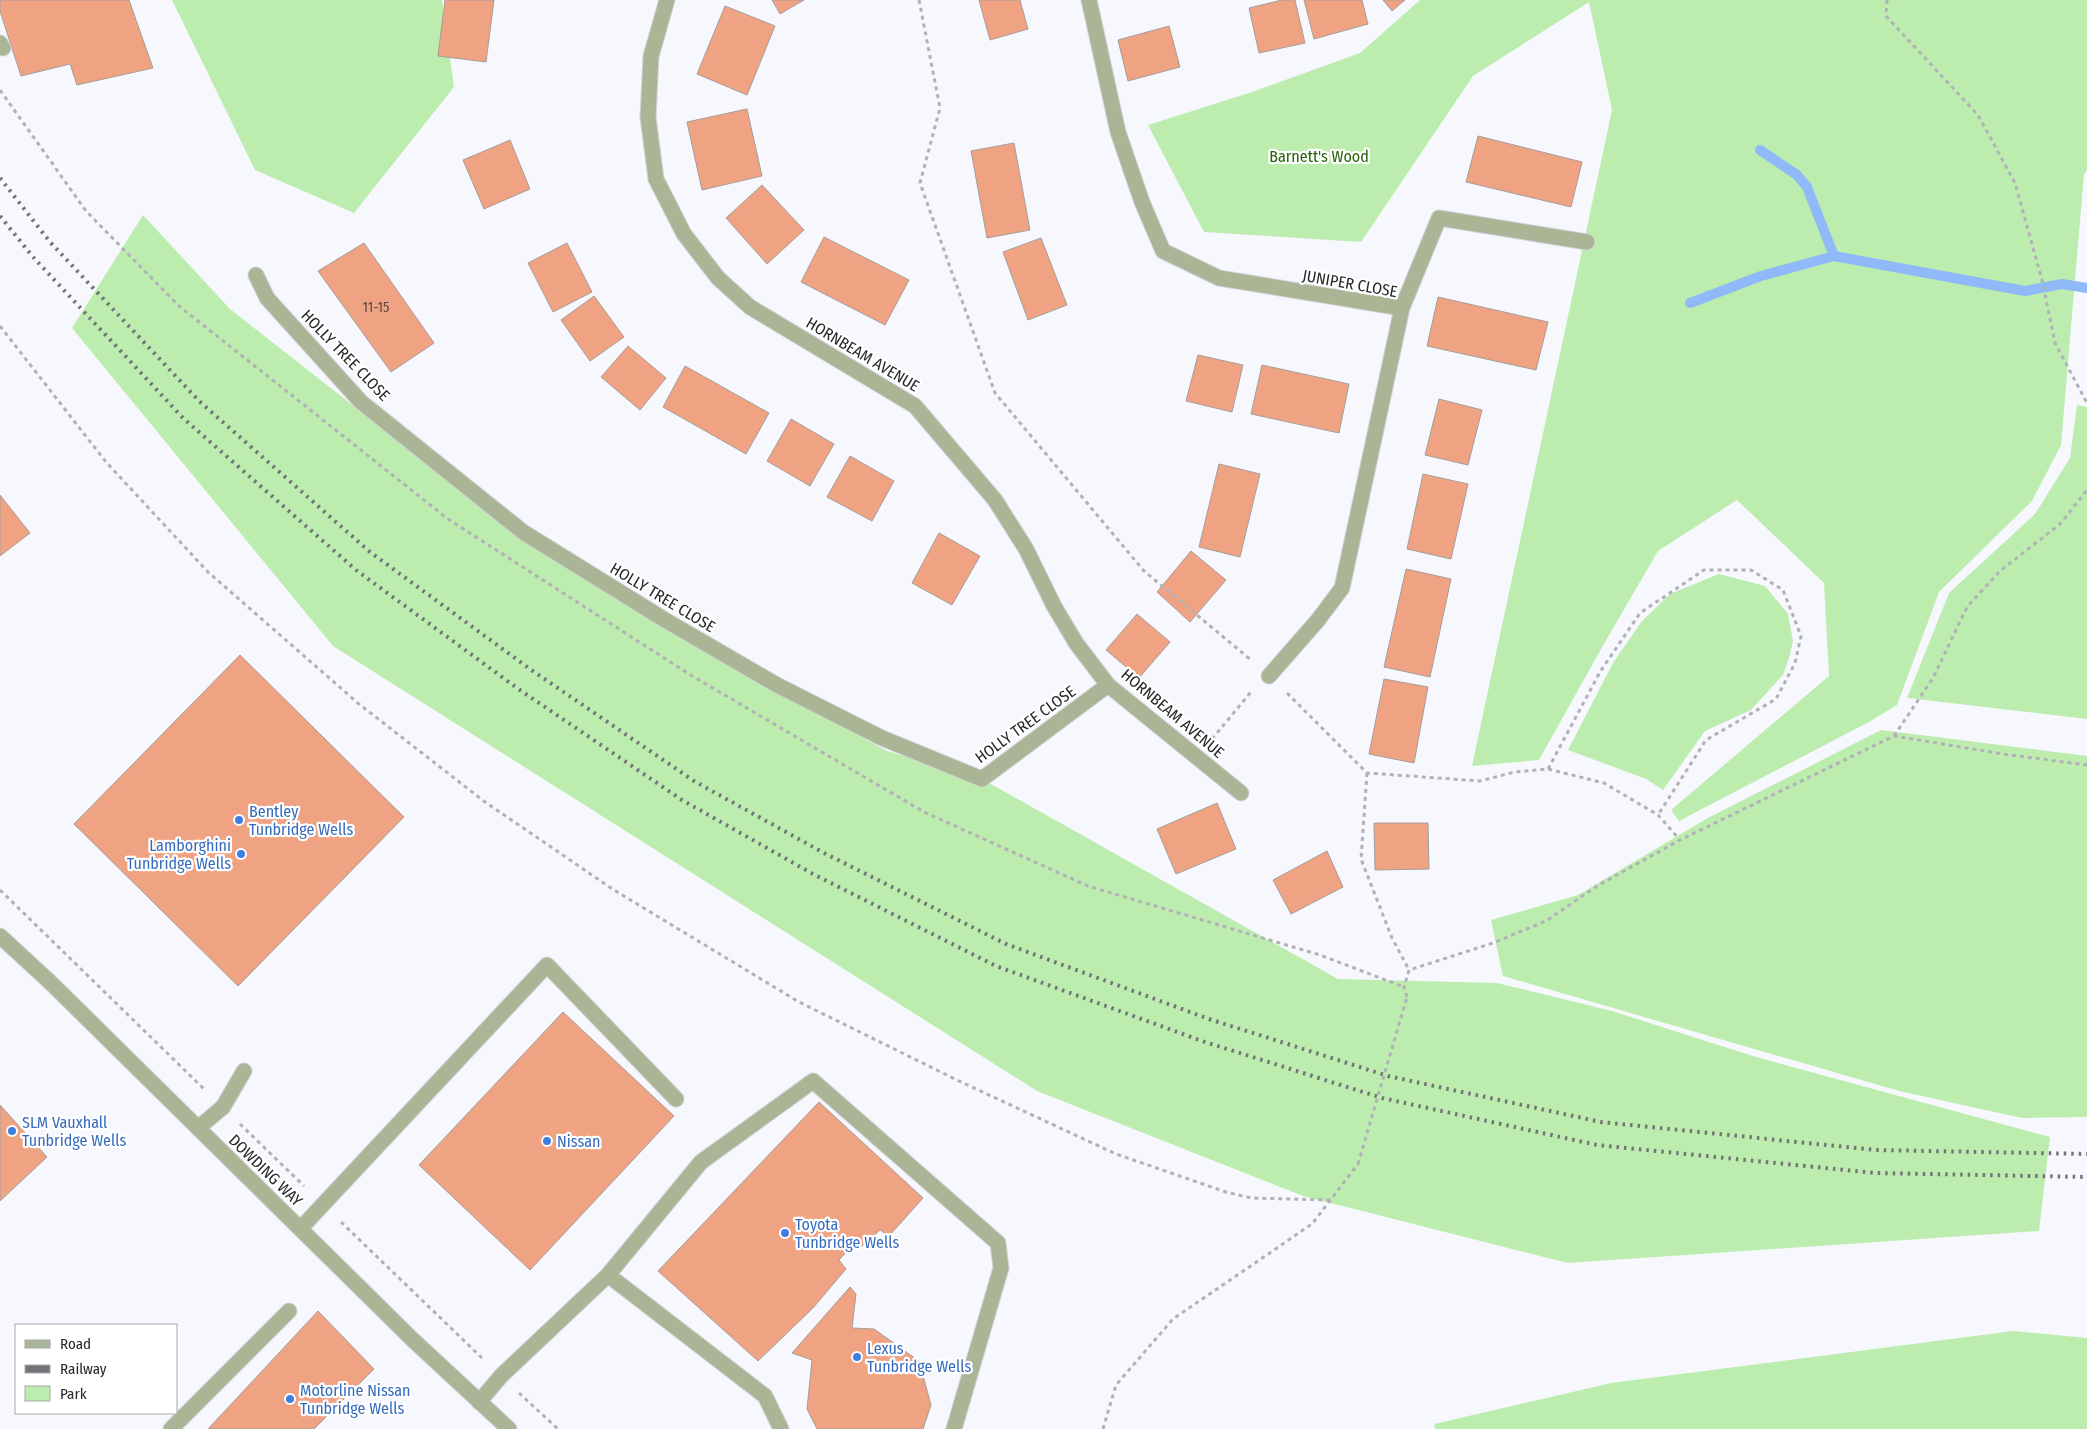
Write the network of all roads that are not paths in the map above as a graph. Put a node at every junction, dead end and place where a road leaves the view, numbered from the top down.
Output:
1 (667, 0) edge
2 (1089, 0) edge
3 (1587, 242) dead end
4 (256, 275) dead end
5 (1402, 308) junction
6 (1270, 676) road end
7 (1108, 685) junction
8 (1241, 793) dead end
9 (0, 936) edge
10 (244, 1071) dead end
11 (676, 1099) dead end
12 (198, 1128) junction
13 (301, 1228) junction
14 (608, 1275) junction
15 (289, 1311) dead end
16 (479, 1402) junction
17 (171, 1429) edge
18 (509, 1429) edge
19 (781, 1429) edge
20 (954, 1429) edge

1 - 7 street, HORNBEAM AVENUE
2 - 5 street, JUNIPER CLOSE
3 - 5 street
4 - 7 street, HOLLY TREE CLOSE
5 - 6 street, JUNIPER CLOSE
7 - 8 street, HORNBEAM AVENUE
9 - 12 street, DOWDING WAY
10 - 12 street
11 - 13 street
12 - 13 street, DOWDING WAY
13 - 16 street, DOWDING WAY
14 - 16 street
14 - 19 street
14 - 20 street
15 - 17 street
16 - 18 street, DOWDING WAY

